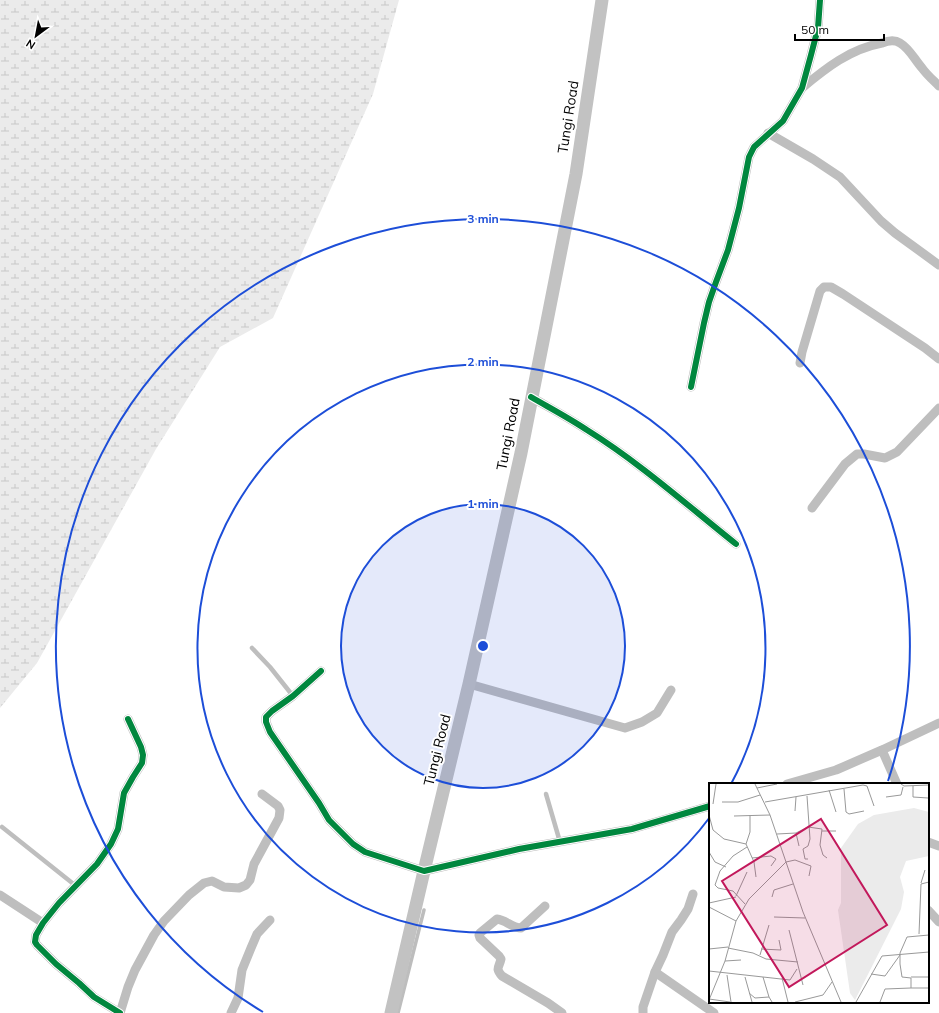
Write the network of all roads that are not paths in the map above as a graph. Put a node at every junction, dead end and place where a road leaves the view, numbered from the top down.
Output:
1 (602, 0) edge
2 (820, 0) edge
3 (939, 86) edge
4 (802, 88) junction
5 (768, 133) junction
6 (939, 265) edge
7 (939, 359) edge
8 (800, 363) dead end
9 (691, 387) dead end
10 (532, 398) junction
11 (939, 408) edge
12 (812, 508) dead end
13 (736, 544) dead end
14 (252, 648) dead end
15 (321, 671) dead end
16 (469, 684) junction
17 (671, 690) dead end
18 (293, 696) junction
19 (128, 719) dead end
20 (939, 723) edge
21 (882, 750) junction
22 (790, 783) edge
23 (897, 783) edge
24 (262, 794) dead end
25 (546, 794) dead end
26 (709, 806) edge
27 (2, 827) dead end
28 (560, 842) junction
29 (929, 842) edge
30 (939, 846) edge
31 (424, 871) junction
32 (76, 886) junction
33 (693, 894) dead end
34 (0, 896) edge
35 (545, 906) dead end
36 (929, 911) edge
37 (270, 920) dead end
38 (939, 922) edge
39 (43, 923) junction
40 (656, 972) junction
41 (120, 1013) edge
42 (231, 1013) edge
43 (391, 1013) edge
44 (562, 1013) edge
45 (643, 1013) edge
46 (714, 1013) edge

1 - 10 main road, Tungi Road
2 - 4 street
3 - 4 street
4 - 5 street
5 - 6 street
5 - 9 street
7 - 8 street
10 - 13 street
10 - 16 main road, Tungi Road
11 - 12 street
14 - 18 lane
15 - 18 street
16 - 17 street
16 - 31 main road, Tungi Road
18 - 31 street
19 - 32 street
20 - 21 street
21 - 22 street
21 - 23 street
24 - 41 street
25 - 28 lane
26 - 28 street
27 - 32 lane
28 - 31 street
29 - 30 street
31 - 43 main road, Tungi Road
32 - 39 street
33 - 40 street
34 - 39 street
35 - 44 street
36 - 38 street
37 - 42 street
39 - 41 street
40 - 45 street
40 - 46 street

